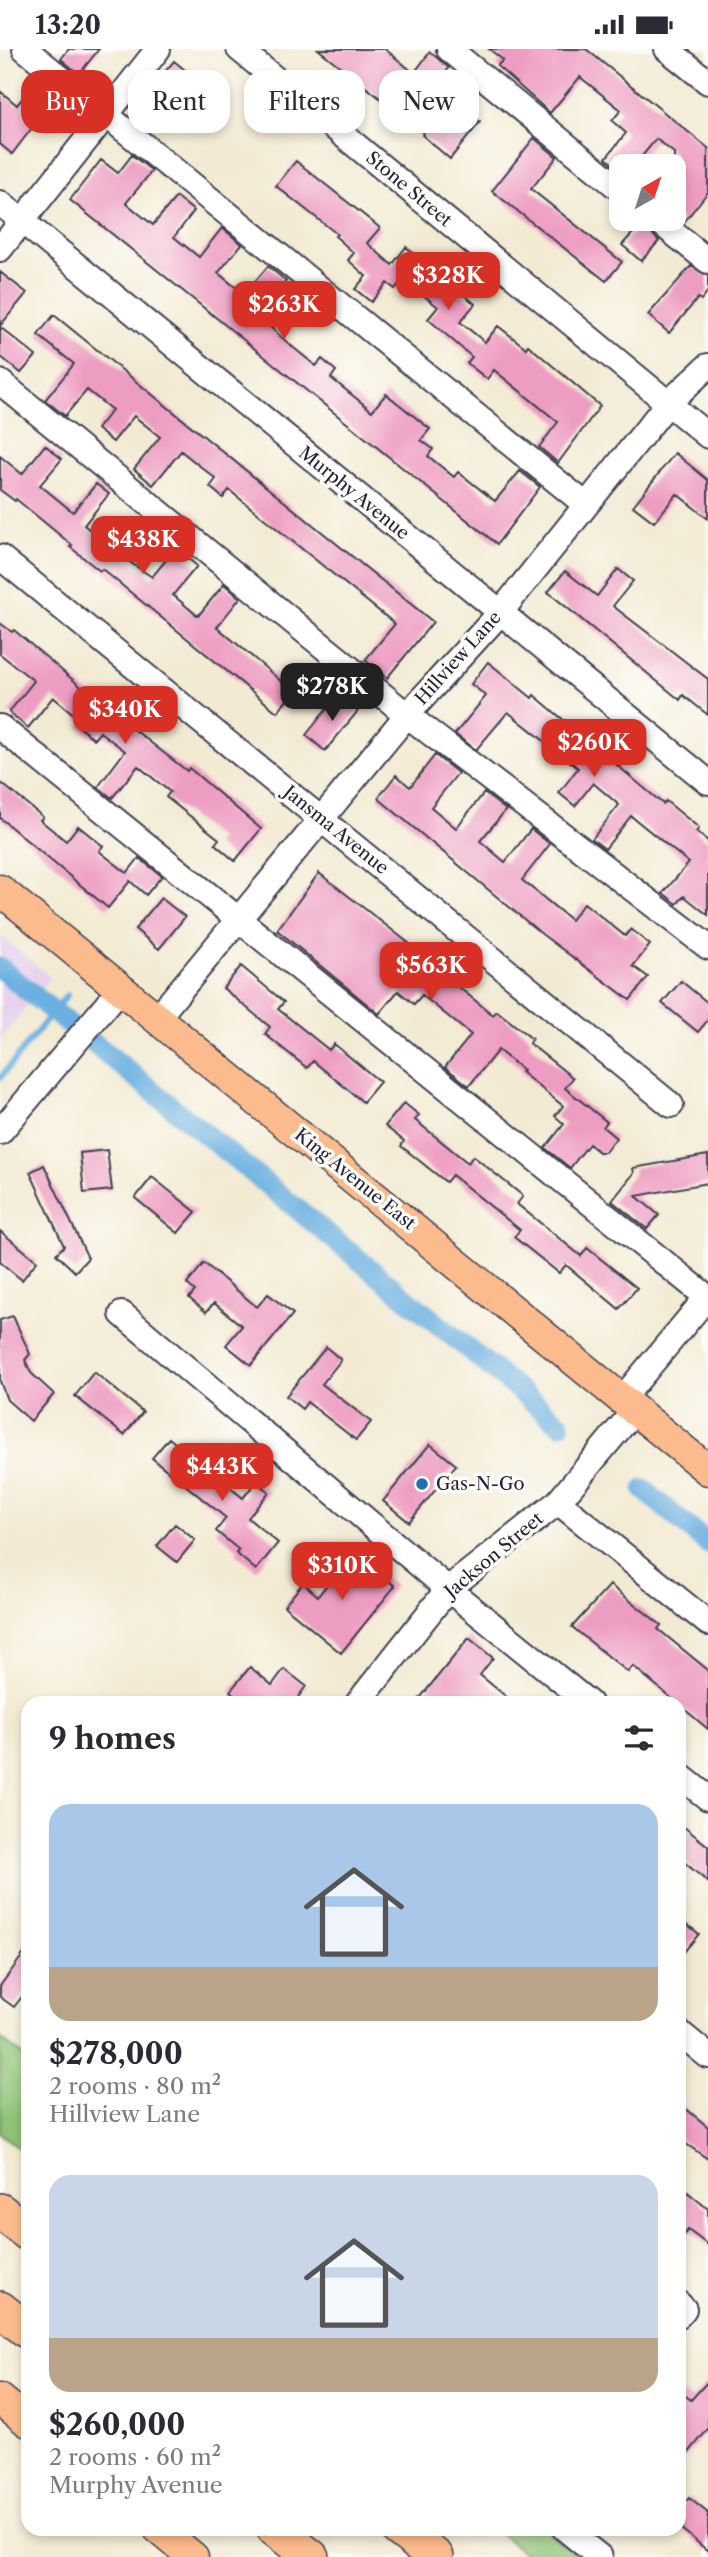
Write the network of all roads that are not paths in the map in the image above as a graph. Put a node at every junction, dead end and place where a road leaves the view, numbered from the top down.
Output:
1 (25, 49) edge
2 (158, 49) edge
3 (239, 49) edge
4 (449, 49) edge
5 (667, 49) edge
6 (51, 70) edge
7 (708, 82) edge
8 (114, 106) edge
9 (114, 121) edge
10 (93, 133) edge
11 (609, 180) edge
12 (0, 203) edge
13 (23, 221) junction
14 (671, 231) edge
15 (0, 249) edge
16 (708, 261) edge
17 (708, 366) edge
18 (0, 382) edge
19 (667, 404) junction
20 (708, 436) edge
21 (586, 505) junction
22 (0, 557) edge
23 (500, 613) junction
24 (407, 715) junction
25 (0, 727) edge
26 (708, 782) edge
27 (321, 817) junction
28 (0, 890) edge
29 (238, 918) junction
30 (708, 947) edge
31 (121, 988) junction
32 (158, 1017) junction
33 (671, 1105) dead end
34 (3, 1122) edge
35 (708, 1296) edge
36 (122, 1314) dead end
37 (628, 1405) junction
38 (708, 1470) edge
39 (558, 1502) junction
40 (449, 1590) junction
41 (708, 1623) edge
42 (364, 1696) edge
43 (580, 1696) edge
44 (686, 1781) edge
45 (708, 1798) edge
46 (686, 2038) edge
47 (708, 2056) edge
48 (0, 2211) edge
49 (21, 2228) edge
50 (0, 2309) edge
51 (21, 2326) edge
52 (0, 2399) edge
53 (21, 2416) edge
54 (168, 2536) edge
55 (284, 2536) edge
56 (408, 2536) edge
57 (574, 2536) edge
58 (193, 2557) edge
59 (311, 2557) edge
60 (436, 2557) edge
61 (600, 2557) edge

1 - 6 street
2 - 8 street
3 - 19 street, Stone Street
4 - 11 street
5 - 7 street
9 - 21 street
10 - 13 street
12 - 13 street, Murphy Avenue
13 - 15 street
13 - 23 street, Murphy Avenue
14 - 16 street
17 - 19 street, Hillview Lane
18 - 24 street
19 - 20 street, Stone Street
19 - 21 street, Hillview Lane
21 - 23 street, Hillview Lane
22 - 27 street, Jansma Avenue
23 - 24 street, Hillview Lane
23 - 26 street, Murphy Avenue
24 - 27 street, Hillview Lane
24 - 30 street
25 - 29 street
27 - 29 street, Hillview Lane
27 - 33 street, Jansma Avenue
28 - 31 main road, King Avenue East
29 - 32 street, Hillview Lane
29 - 35 street
31 - 32 main road, King Avenue East
31 - 34 street
32 - 37 main road, King Avenue East
35 - 37 street, Jackson Street
36 - 40 street
37 - 38 main road, King Avenue East
37 - 39 street, Jackson Street
39 - 40 street, Jackson Street
39 - 41 street
40 - 42 street, Jackson Street
40 - 43 street
44 - 45 street
46 - 47 street
48 - 49 highway
50 - 51 highway
52 - 53 main road
54 - 58 main road
55 - 59 highway
56 - 60 highway
57 - 61 street

